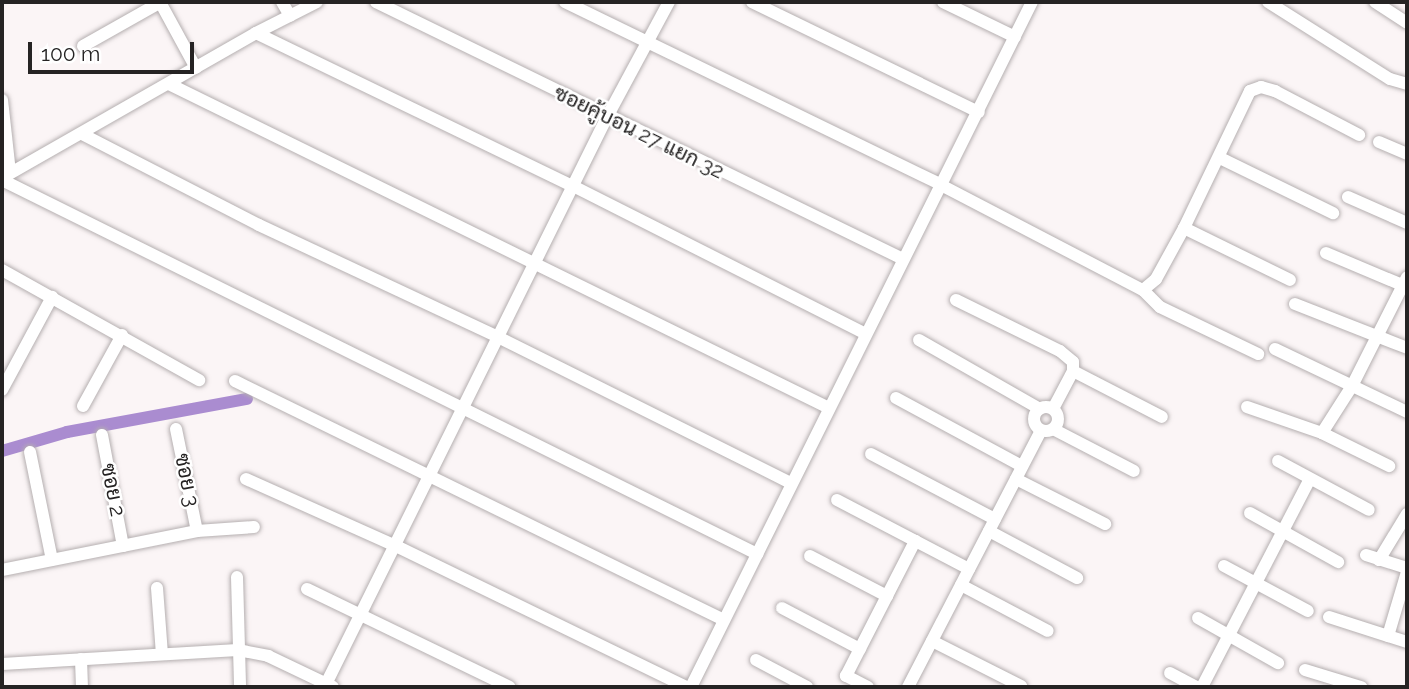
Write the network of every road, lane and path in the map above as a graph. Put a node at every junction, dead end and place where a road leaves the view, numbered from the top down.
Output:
1 (160, 2) edge
2 (282, 2) edge
3 (317, 2) edge
4 (376, 2) edge
5 (565, 2) edge
6 (669, 2) edge
7 (752, 2) edge
8 (943, 2) edge
9 (1032, 2) edge
10 (1268, 2) edge
11 (1374, 2) edge
12 (290, 16) junction
13 (1407, 23) edge
14 (257, 33) junction
15 (1015, 37) junction
16 (647, 44) junction
17 (83, 47) dead end
18 (196, 68) junction
19 (169, 84) junction
20 (1407, 84) edge
21 (2, 100) edge
22 (979, 112) junction
23 (607, 117) junction
24 (82, 134) junction
25 (1359, 135) dead end
26 (1379, 142) dead end
27 (1407, 154) edge
28 (1220, 158) junction
29 (4, 177) edge
30 (939, 184) junction
31 (575, 187) junction
32 (1348, 197) dead end
33 (1333, 213) dead end
34 (1407, 223) edge
35 (1184, 228) junction
36 (1325, 253) dead end
37 (903, 260) junction
38 (536, 262) junction
39 (2, 270) edge
40 (1290, 280) dead end
41 (1405, 283) edge
42 (1143, 290) junction
43 (52, 297) junction
44 (956, 300) dead end
45 (1295, 304) dead end
46 (866, 334) junction
47 (122, 335) junction
48 (1376, 335) junction
49 (500, 338) junction
50 (919, 340) dead end
51 (1407, 348) edge
52 (1275, 349) dead end
53 (1258, 354) dead end
54 (1073, 371) junction
55 (199, 380) dead end
56 (235, 381) dead end
57 (1352, 386) junction
58 (2, 390) edge
59 (896, 398) dead end
60 (83, 406) dead end
61 (1247, 407) dead end
62 (464, 408) junction
63 (829, 408) junction
64 (1046, 409) junction
65 (1407, 412) edge
66 (1163, 416) dead end
67 (177, 429) dead end
68 (1047, 429) junction
69 (1322, 433) junction
70 (102, 435) dead end
71 (30, 452) dead end
72 (871, 454) dead end
73 (1278, 461) dead end
74 (1022, 466) junction
75 (1389, 466) dead end
76 (1134, 471) dead end
77 (430, 477) junction
78 (246, 479) dead end
79 (1016, 479) junction
80 (1310, 479) junction
81 (791, 483) junction
82 (837, 500) dead end
83 (1369, 510) dead end
84 (1250, 513) dead end
85 (1407, 514) edge
86 (1105, 524) dead end
87 (992, 525) junction
88 (254, 527) dead end
89 (197, 531) junction
90 (1283, 531) junction
91 (915, 541) junction
92 (123, 546) junction
93 (396, 546) junction
94 (757, 554) junction
95 (1366, 555) dead end
96 (810, 556) dead end
97 (52, 560) junction
98 (1379, 560) junction
99 (1338, 562) dead end
100 (1224, 566) dead end
101 (969, 569) junction
102 (2, 570) edge
103 (1407, 570) edge
104 (237, 577) dead end
105 (1077, 578) dead end
106 (1256, 584) junction
107 (961, 585) junction
108 (157, 588) dead end
109 (307, 589) dead end
110 (887, 596) junction
111 (782, 608) dead end
112 (1308, 611) dead end
113 (360, 615) junction
114 (1329, 617) dead end
115 (1198, 618) dead end
116 (724, 620) junction
117 (1048, 631) dead end
118 (1229, 636) junction
119 (1388, 636) junction
120 (932, 641) junction
121 (1407, 642) edge
122 (860, 649) junction
123 (237, 650) junction
124 (162, 654) junction
125 (81, 659) junction
126 (756, 660) dead end
127 (1278, 663) dead end
128 (2, 664) edge
129 (1305, 670) dead end
130 (1170, 673) dead end
131 (843, 682) edge
132 (330, 686) edge
133 (1021, 686) edge
134 (82, 687) edge
135 (240, 687) edge
136 (510, 687) edge
137 (689, 687) edge
138 (807, 687) edge
139 (868, 687) edge
140 (908, 687) edge
141 (1196, 687) edge
142 (1202, 687) edge
143 (1361, 687) edge

1 - 17 street
1 - 18 street
2 - 12 street
3 - 12 street
4 - 23 street, ซอยคู้บอน 27 แยก 32
5 - 16 street
6 - 16 street
7 - 22 street
8 - 15 street
9 - 15 street
10 - 20 street
11 - 13 street
12 - 14 street
14 - 18 street
14 - 31 street
15 - 22 street
16 - 23 street
16 - 30 street
18 - 19 street
19 - 24 street
19 - 38 street
21 - 29 street
22 - 30 street
23 - 31 street
23 - 37 street, ซอยคู้บอน 27 แยก 32
24 - 29 street
24 - 49 street
25 - 28 street
26 - 27 street
28 - 33 street
28 - 35 street
29 - 62 street
30 - 37 street
30 - 42 street
31 - 38 street
31 - 46 street
32 - 34 street
35 - 40 street
35 - 42 street
36 - 41 street
37 - 46 street
38 - 49 street
38 - 63 street
39 - 43 street
41 - 48 street
42 - 53 street
43 - 47 street
43 - 58 street
44 - 54 street
45 - 48 street
46 - 63 street
47 - 55 street
47 - 60 street
48 - 51 street
48 - 57 street
49 - 62 street
49 - 81 street
50 - 64 street
52 - 57 street
54 - 64 street
54 - 66 street
56 - 77 street
57 - 65 street
57 - 69 street
59 - 74 street
61 - 69 street
62 - 77 street
62 - 94 street
63 - 81 street
64 - 68 street
64 - 68 street
67 - 89 street, ซอย 3
68 - 74 street
68 - 76 street
69 - 75 street
70 - 92 street, ซอย 2
71 - 97 street
72 - 87 street
73 - 80 street
74 - 79 street
77 - 93 street
77 - 116 street
78 - 93 street
79 - 86 street
79 - 87 street
80 - 83 street
80 - 90 street
81 - 94 street
82 - 91 street
84 - 90 street
85 - 98 street
87 - 101 street
87 - 105 street
88 - 89 street
89 - 92 street
90 - 99 street
90 - 106 street
91 - 101 street
91 - 110 street
92 - 97 street
93 - 113 street
93 - 137 street
94 - 116 street
95 - 98 street
96 - 110 street
97 - 102 street
98 - 103 street
100 - 106 street
101 - 107 street
103 - 119 street
104 - 123 street
106 - 112 street
106 - 118 street
107 - 117 street
107 - 120 street
108 - 124 street
109 - 113 street
110 - 122 street
111 - 122 street
113 - 132 street
113 - 136 street
114 - 119 street
115 - 118 street
116 - 137 street
118 - 127 street
118 - 142 street
119 - 121 street
120 - 133 street
120 - 140 street
122 - 131 street
123 - 124 street
123 - 132 street
123 - 135 street
124 - 125 street
125 - 128 street
125 - 134 street
126 - 138 street
129 - 143 street
130 - 141 street
131 - 139 street

